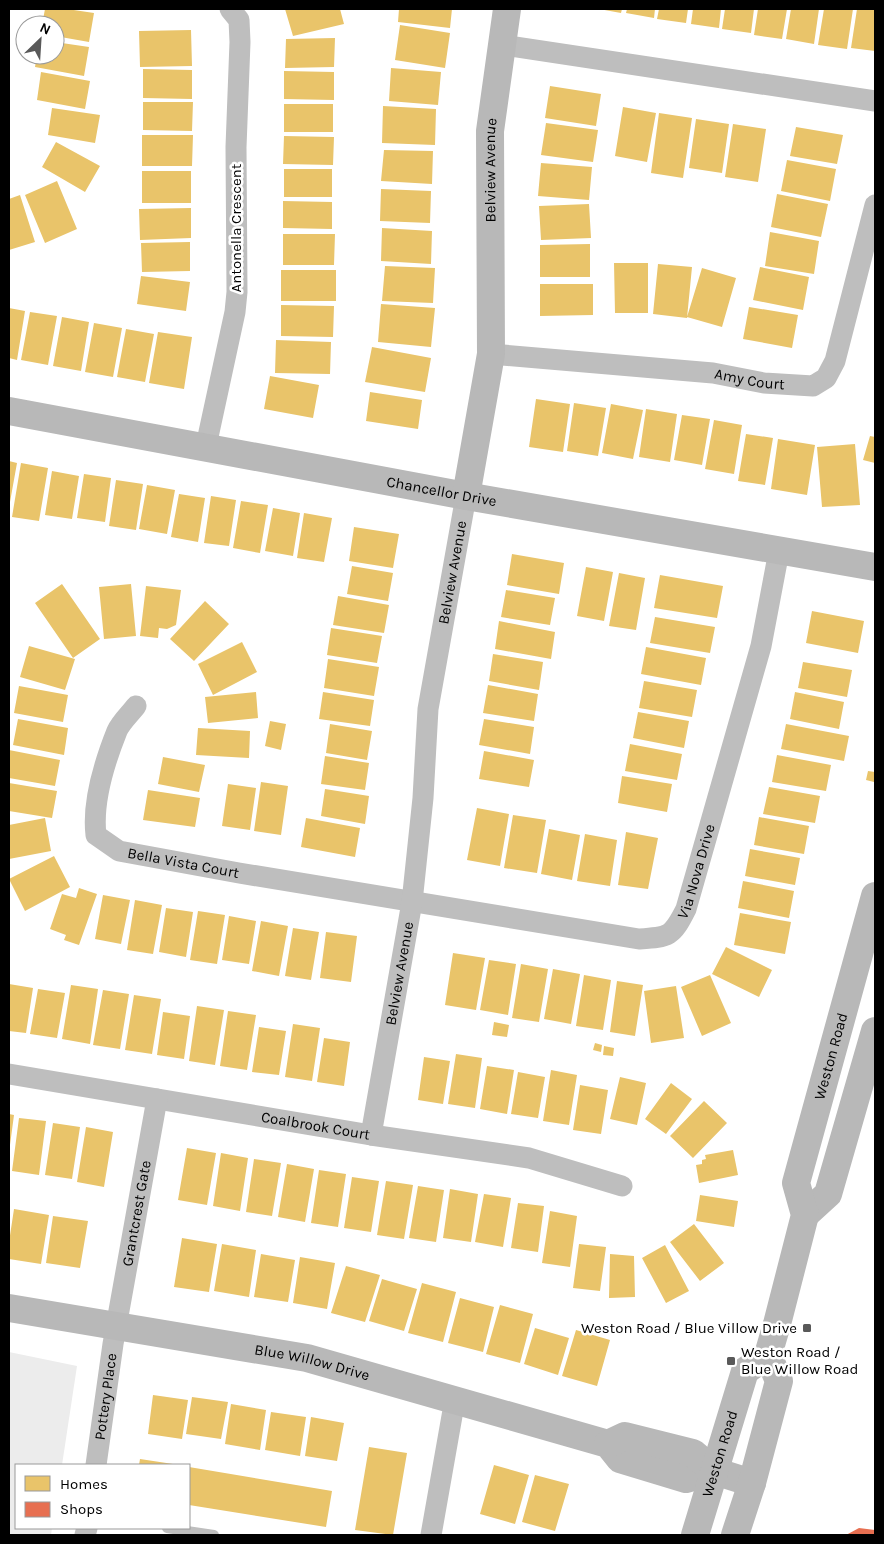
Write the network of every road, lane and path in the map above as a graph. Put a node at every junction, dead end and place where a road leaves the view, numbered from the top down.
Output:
1 (230, 9) edge
2 (507, 9) edge
3 (503, 45) junction
4 (875, 101) edge
5 (875, 205) edge
6 (491, 354) junction
7 (9, 411) edge
8 (206, 446) junction
9 (466, 496) junction
10 (779, 551) junction
11 (875, 568) edge
12 (136, 706) dead end
13 (875, 896) edge
14 (412, 902) junction
15 (875, 1031) edge
16 (9, 1074) edge
17 (158, 1099) junction
18 (371, 1135) junction
19 (622, 1186) dead end
20 (805, 1215) junction
21 (9, 1308) edge
22 (117, 1328) junction
23 (768, 1355) junction
24 (455, 1399) junction
25 (96, 1464) edge
26 (714, 1472) junction
27 (752, 1483) junction
28 (174, 1529) edge
29 (214, 1535) edge
30 (431, 1535) edge
31 (695, 1535) edge
32 (735, 1535) edge

1 - 8 street, Antonella Crescent
2 - 3 street, Belview Avenue
3 - 4 street
3 - 6 street, Belview Avenue
5 - 6 street, Amy Court
6 - 9 street, Belview Avenue
7 - 8 street, Chancellor Drive
8 - 9 street, Chancellor Drive
9 - 10 street, Chancellor Drive
9 - 14 street, Belview Avenue
10 - 11 street, Chancellor Drive
10 - 14 street, Via Nova Drive
12 - 14 street, Bella Vista Court
13 - 20 street, Weston Road
14 - 18 street, Belview Avenue
15 - 20 street
16 - 17 street, Coalbrook Court
17 - 18 street, Coalbrook Court
17 - 22 street, Grantcrest Gate
18 - 19 street, Coalbrook Court
20 - 23 street
21 - 22 street, Blue Willow Drive
22 - 24 street, Blue Willow Drive
22 - 25 street, Pottery Place
23 - 26 street, Weston Road
23 - 27 street
24 - 26 street, Blue Willow Drive
24 - 30 street
26 - 27 street, Blue Willow Drive
26 - 31 street, Weston Road
27 - 32 street
28 - 29 lane

